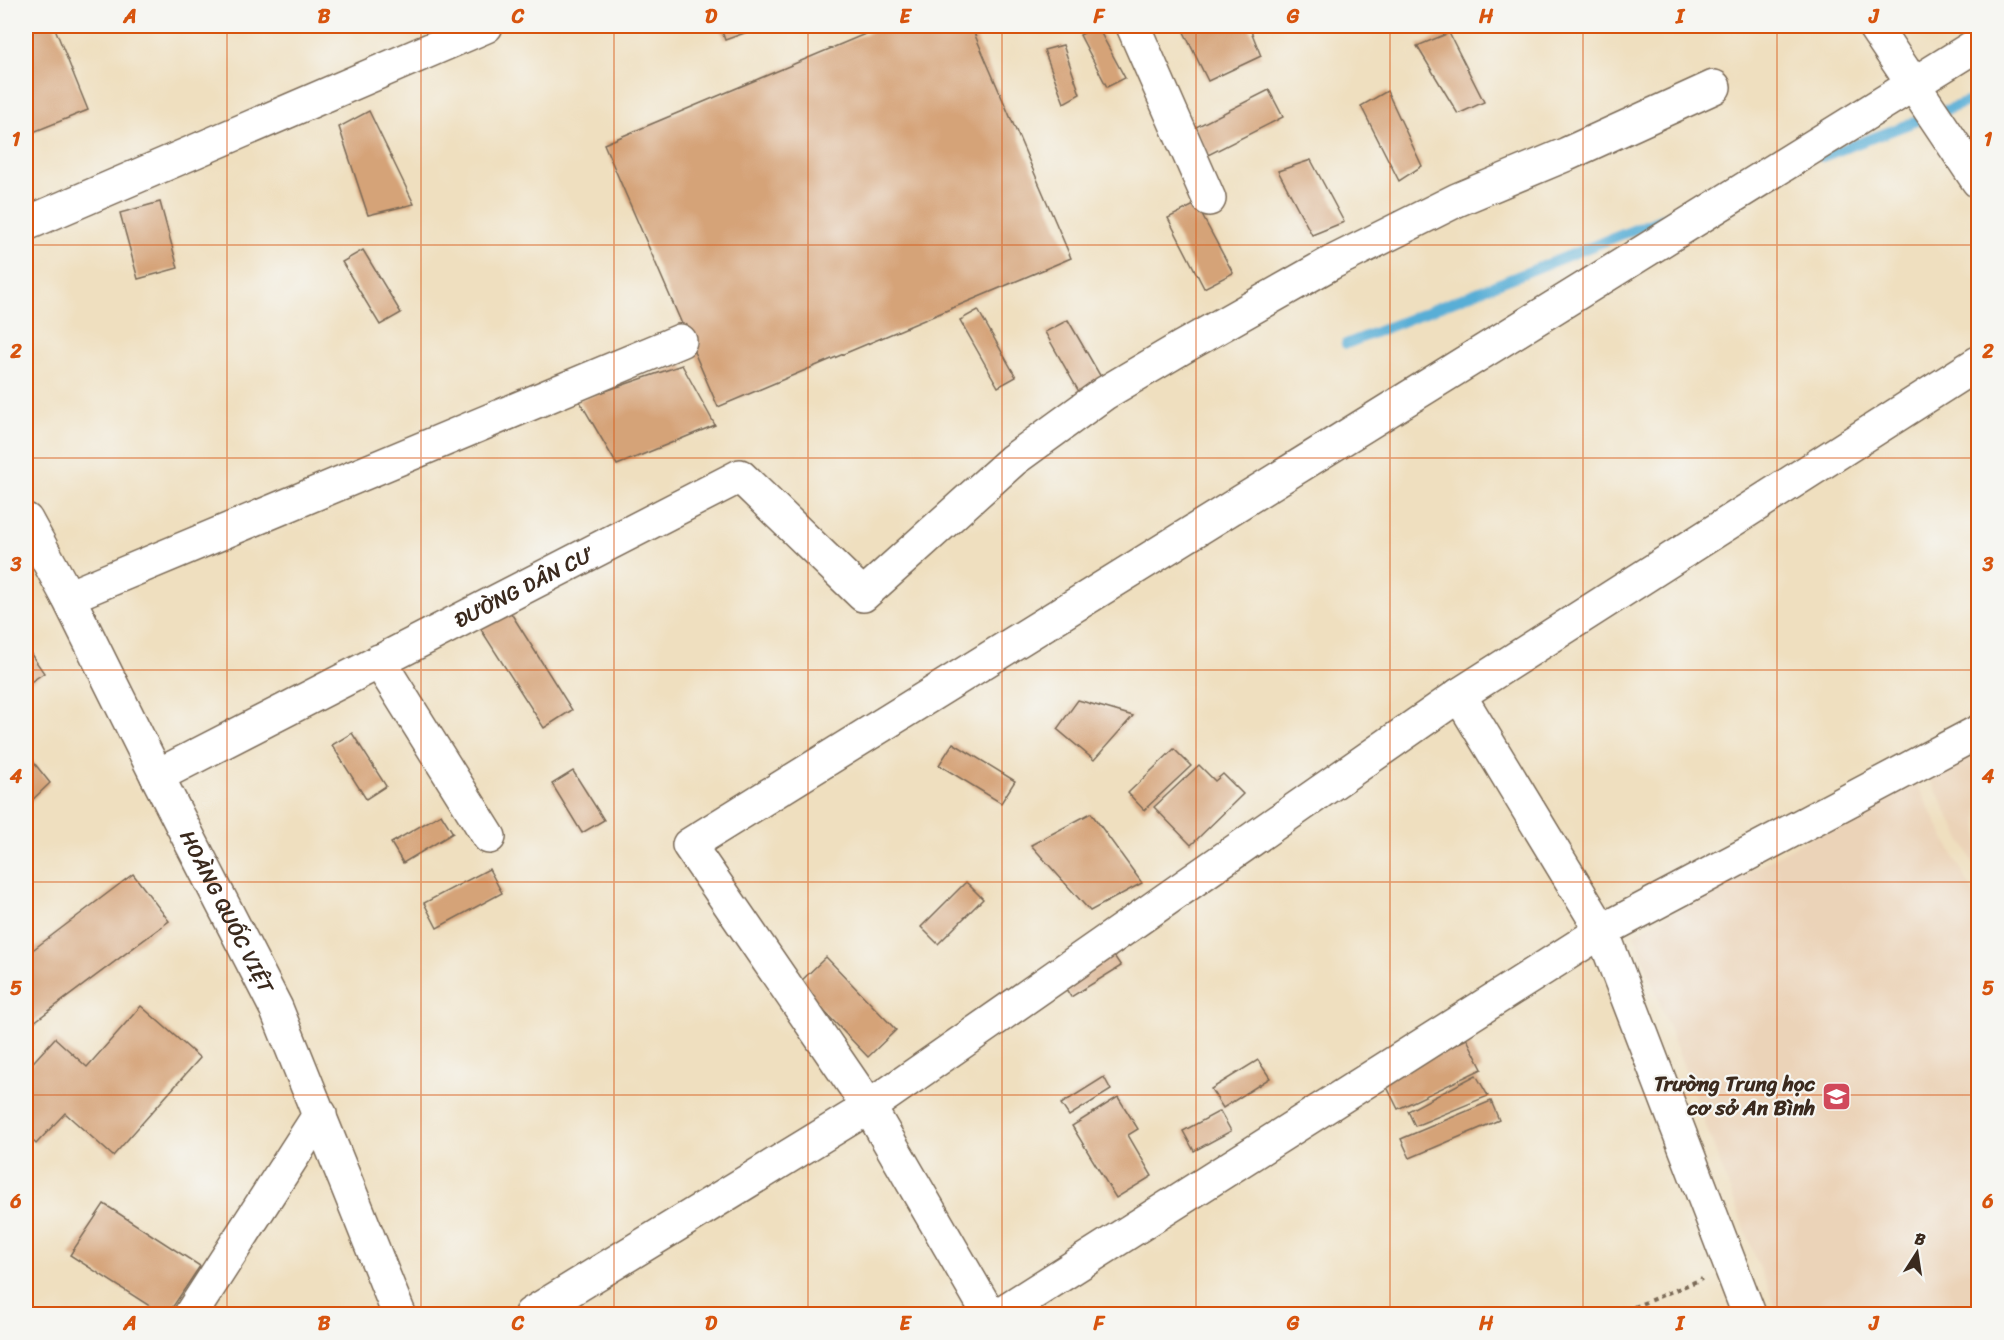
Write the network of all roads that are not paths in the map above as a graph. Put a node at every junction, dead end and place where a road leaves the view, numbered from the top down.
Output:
1 (486, 26) edge
2 (1133, 26) edge
3 (1875, 26) edge
4 (1978, 44) edge
5 (1914, 84) junction
6 (1714, 87) dead end
7 (1978, 181) edge
8 (1209, 199) dead end
9 (26, 224) edge
10 (680, 341) dead end
11 (1978, 363) edge
12 (26, 520) edge
13 (68, 597) junction
14 (380, 661) junction
15 (1459, 695) junction
16 (1978, 732) edge
17 (157, 776) junction
18 (489, 837) dead end
19 (1602, 931) junction
20 (869, 1107) junction
21 (320, 1114) junction
22 (191, 1314) edge
23 (399, 1314) edge
24 (531, 1314) edge
25 (989, 1314) edge
26 (1000, 1314) edge
27 (1749, 1314) edge

1 - 9 street
2 - 8 street
3 - 5 street
4 - 5 street
5 - 7 street
5 - 20 street
6 - 14 street, ĐƯỜNG DÂN CƯ
10 - 13 street
11 - 15 street
12 - 13 street, HOÀNG QUỐC VIỆT
13 - 17 street, HOÀNG QUỐC VIỆT
14 - 17 street, ĐƯỜNG DÂN CƯ
14 - 18 street
15 - 19 street
15 - 20 street
16 - 19 street
17 - 21 street, HOÀNG QUỐC VIỆT
19 - 26 street
19 - 27 street
20 - 24 street
20 - 25 street
21 - 22 street
21 - 23 street, HOÀNG QUỐC VIỆT

